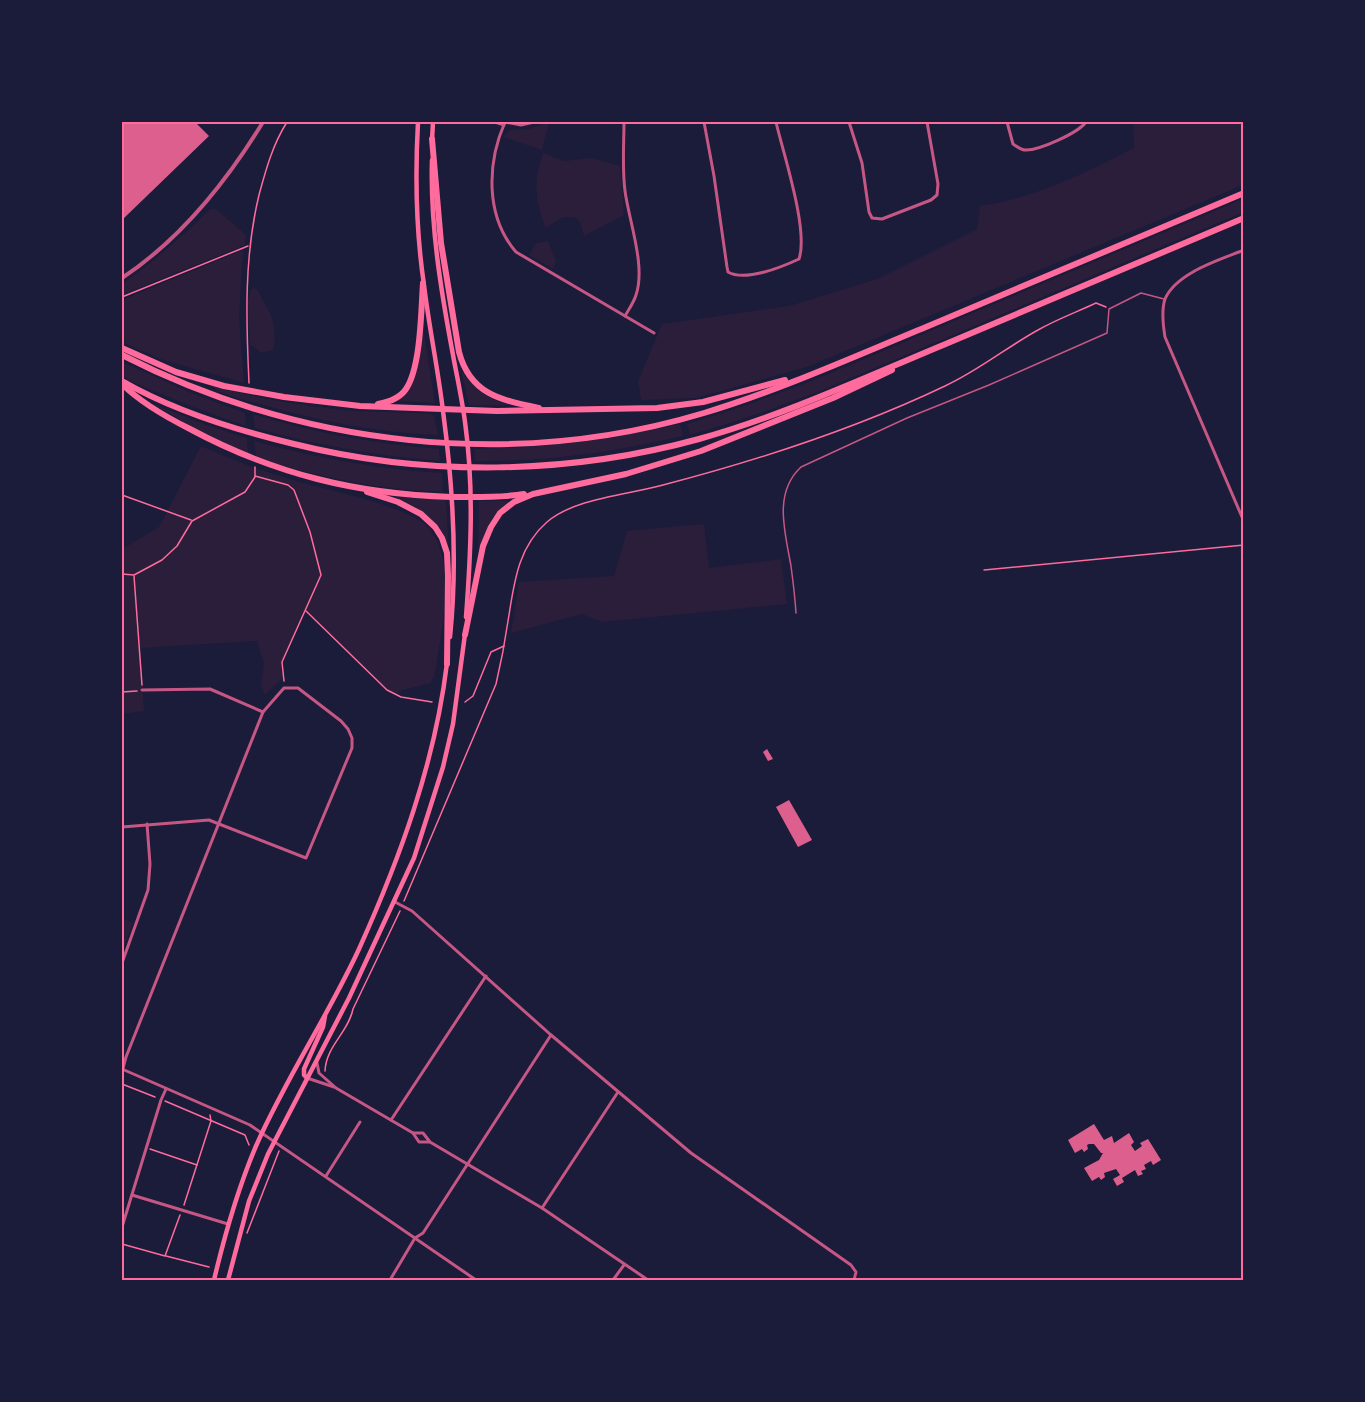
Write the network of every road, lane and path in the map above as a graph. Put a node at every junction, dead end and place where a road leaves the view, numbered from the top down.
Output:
1 (263, 122) edge
2 (287, 122) edge
3 (418, 122) edge
4 (433, 122) edge
5 (495, 122) edge
6 (534, 122) edge
7 (624, 122) edge
8 (704, 122) edge
9 (776, 122) edge
10 (849, 122) edge
11 (927, 122) edge
12 (1007, 122) edge
13 (1086, 122) edge
14 (505, 123) edge
15 (432, 139) junction
16 (1244, 193) edge
17 (1244, 218) edge
18 (249, 246) junction
19 (1244, 250) edge
20 (122, 278) edge
21 (423, 283) junction
22 (122, 297) edge
23 (1165, 299) junction
24 (1109, 309) junction
25 (625, 316) junction
26 (654, 333) dead end
27 (122, 348) edge
28 (922, 354) junction
29 (122, 355) edge
30 (820, 370) junction
31 (122, 382) edge
32 (249, 383) dead end
33 (360, 406) junction
34 (443, 409) junction
35 (464, 409) junction
36 (551, 410) junction
37 (255, 467) dead end
38 (255, 476) junction
39 (355, 488) junction
40 (551, 490) junction
41 (122, 495) edge
42 (452, 497) junction
43 (471, 498) junction
44 (1243, 517) edge
45 (192, 521) junction
46 (1244, 544) edge
47 (984, 570) dead end
48 (122, 574) edge
49 (134, 575) junction
50 (305, 610) junction
51 (796, 613) dead end
52 (465, 635) junction
53 (447, 664) junction
54 (284, 688) junction
55 (142, 690) junction
56 (122, 692) edge
57 (432, 702) dead end
58 (465, 702) dead end
59 (263, 712) junction
60 (147, 824) junction
61 (219, 824) junction
62 (122, 827) edge
63 (395, 902) junction
64 (122, 963) edge
65 (486, 976) junction
66 (327, 1011) junction
67 (551, 1035) junction
68 (318, 1056) junction
69 (122, 1070) edge
70 (307, 1078) junction
71 (122, 1084) edge
72 (336, 1088) junction
73 (166, 1089) junction
74 (618, 1092) junction
75 (161, 1100) junction
76 (209, 1106) junction
77 (391, 1120) junction
78 (211, 1121) junction
79 (360, 1122) dead end
80 (263, 1133) junction
81 (413, 1133) junction
82 (274, 1140) junction
83 (430, 1142) junction
84 (147, 1148) junction
85 (255, 1149) junction
86 (268, 1154) junction
87 (467, 1164) junction
88 (197, 1165) junction
89 (326, 1176) junction
90 (132, 1196) junction
91 (542, 1208) junction
92 (182, 1210) junction
93 (230, 1224) junction
94 (122, 1227) edge
95 (415, 1238) junction
96 (246, 1239) dead end
97 (122, 1244) edge
98 (165, 1256) junction
99 (625, 1264) junction
100 (209, 1267) dead end
101 (214, 1281) edge
102 (228, 1281) edge
103 (390, 1281) edge
104 (476, 1281) edge
105 (613, 1281) edge
106 (648, 1281) edge
107 (854, 1281) edge

1 - 20 street
2 - 18 path
3 - 21 main road
4 - 15 main road
5 - 14 street
6 - 14 street
7 - 25 street
8 - 9 street
10 - 11 street
12 - 13 street
14 - 25 street
15 - 35 main road
15 - 36 highway
16 - 30 highway
17 - 28 highway
18 - 22 path
18 - 32 path
19 - 23 street
21 - 33 highway
21 - 34 main road
23 - 24 lane
23 - 44 street
24 - 51 lane
24 - 58 path
25 - 26 street
27 - 33 highway
28 - 31 highway
28 - 40 highway
29 - 30 highway
30 - 36 highway
31 - 39 highway
33 - 34 highway
34 - 35 highway
34 - 42 main road
35 - 36 highway
35 - 43 main road
37 - 38 path
38 - 45 path
38 - 50 path
39 - 42 highway
39 - 53 highway
40 - 43 highway
40 - 52 highway
41 - 45 path
42 - 43 highway
42 - 53 main road
43 - 52 main road
45 - 49 path
46 - 47 path
48 - 49 path
49 - 55 path
50 - 54 path
50 - 57 path
52 - 63 main road
53 - 66 main road
54 - 59 street
54 - 61 street
55 - 56 path
55 - 59 street
59 - 61 street
60 - 61 street
60 - 62 street
60 - 64 street
61 - 69 street
63 - 65 street
63 - 68 main road
65 - 67 street
65 - 77 street
66 - 70 main road
66 - 80 main road
67 - 74 street
67 - 87 street
68 - 70 main road
68 - 72 street
69 - 73 street
70 - 72 street
70 - 82 main road
71 - 75 path
72 - 77 street
73 - 75 street
73 - 76 street
74 - 91 street
74 - 107 street
75 - 78 path
75 - 84 street
76 - 78 path
76 - 80 street
77 - 81 street
78 - 85 path
78 - 88 path
79 - 89 street
80 - 82 street
80 - 85 main road
81 - 83 street
81 - 83 street
82 - 86 main road
82 - 89 street
83 - 87 street
84 - 88 path
84 - 90 street
85 - 93 main road
86 - 96 path
86 - 102 main road
87 - 91 street
87 - 95 street
88 - 92 path
89 - 95 street
90 - 92 street
90 - 94 street
91 - 99 street
92 - 93 street
92 - 98 path
93 - 101 main road
95 - 103 street
95 - 104 street
97 - 98 path
98 - 100 path
99 - 105 street
99 - 106 street

